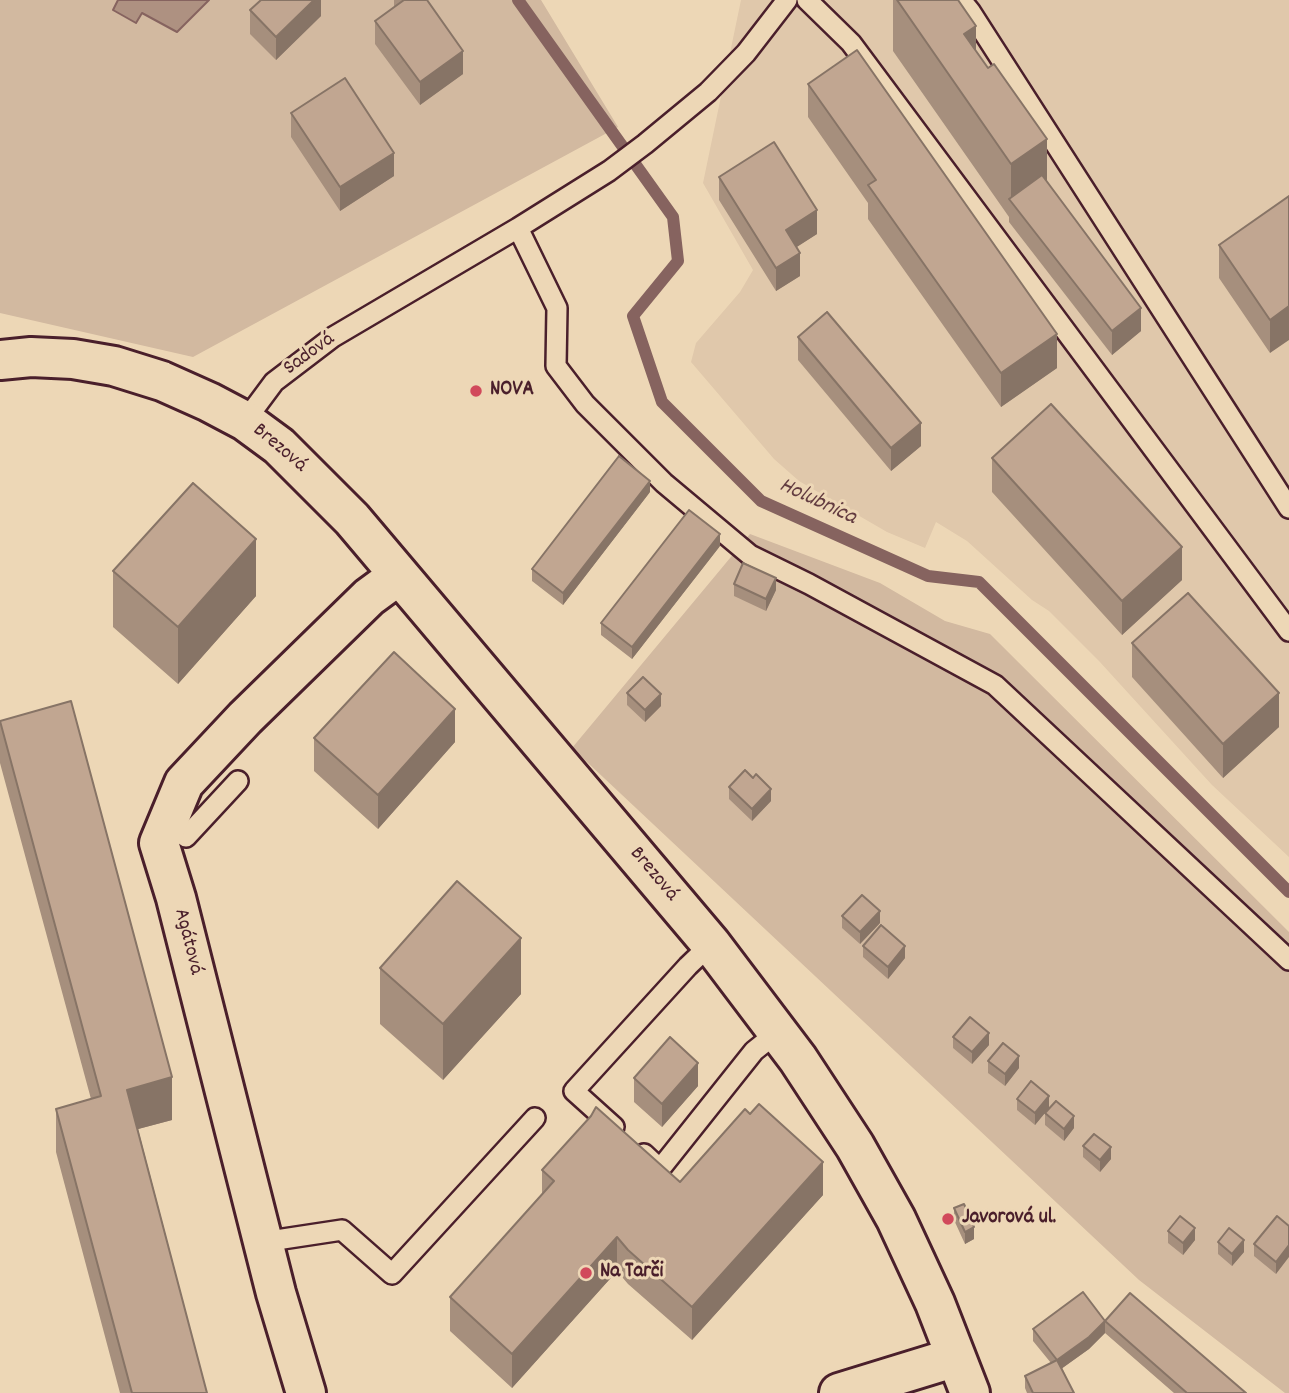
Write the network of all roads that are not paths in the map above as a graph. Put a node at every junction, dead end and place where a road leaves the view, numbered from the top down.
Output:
1 (787, 0) edge
2 (807, 0) edge
3 (961, 0) edge
4 (518, 228) junction
5 (0, 360) edge
6 (245, 421) junction
7 (1289, 508) edge
8 (399, 575) junction
9 (1289, 631) edge
10 (238, 781) dead end
11 (169, 821) junction
12 (711, 944) junction
13 (1289, 960) edge
14 (779, 1031) junction
15 (535, 1118) dead end
16 (263, 1242) junction
17 (956, 1357) junction
18 (306, 1393) edge
19 (839, 1393) edge
20 (970, 1393) edge

1 - 4 lane, Sadová
2 - 9 lane
3 - 7 lane
4 - 6 lane, Sadová
4 - 13 lane
5 - 6 street
6 - 8 street, Brezová
8 - 11 street, Agátová
8 - 12 street, Brezová
10 - 11 lane
11 - 16 street, Agátová
12 - 14 street, Brezová
12 - 14 lane
14 - 17 street, Brezová
15 - 16 lane
16 - 18 street, Agátová
17 - 19 street
17 - 20 street, Brezová

